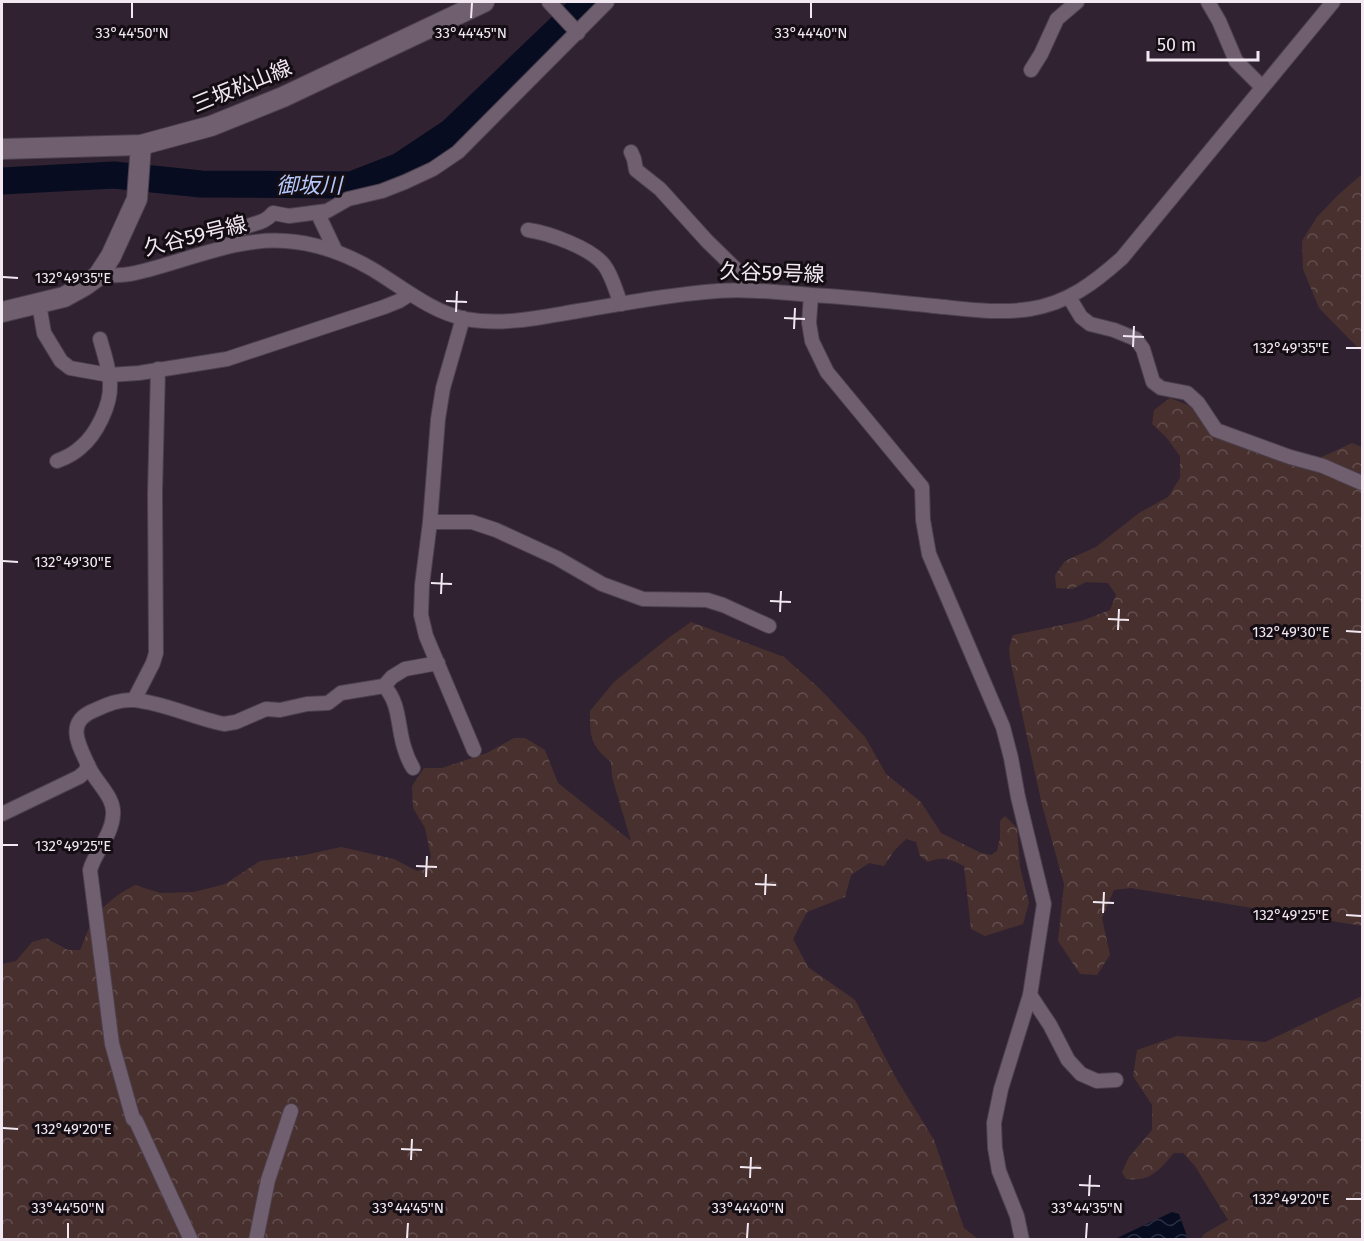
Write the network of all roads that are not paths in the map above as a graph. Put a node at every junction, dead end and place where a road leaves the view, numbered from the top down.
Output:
1 (484, 2) edge
2 (607, 2) edge
3 (1077, 2) edge
4 (1208, 2) edge
5 (1333, 2) edge
6 (550, 3) edge
7 (577, 31) junction
8 (1031, 69) dead end
9 (1262, 87) junction
10 (2, 149) edge
11 (141, 149) junction
12 (631, 152) dead end
13 (318, 214) junction
14 (528, 230) dead end
15 (221, 249) junction
16 (336, 252) junction
17 (98, 276) junction
18 (753, 290) junction
19 (410, 294) junction
20 (812, 295) junction
21 (1070, 297) junction
22 (39, 304) junction
23 (621, 304) junction
24 (2, 312) edge
25 (463, 318) junction
26 (100, 339) dead end
27 (158, 369) junction
28 (109, 375) junction
29 (57, 461) dead end
30 (1362, 483) edge
31 (430, 522) junction
32 (769, 626) dead end
33 (438, 663) junction
34 (384, 686) junction
35 (134, 700) junction
36 (474, 750) dead end
37 (88, 765) junction
38 (413, 768) dead end
39 (2, 814) edge
40 (1030, 995) junction
41 (1116, 1080) dead end
42 (291, 1111) dead end
43 (192, 1239) edge
44 (256, 1239) edge
45 (1022, 1239) edge

1 - 11 main road, 三坂松山線
2 - 7 street
3 - 8 street
4 - 9 street
5 - 9 street, 久谷59号線
6 - 7 street
7 - 13 street
9 - 21 street, 久谷59号線
10 - 11 main road, 三坂松山線
11 - 17 main road
12 - 18 street
13 - 15 street
13 - 16 street
14 - 23 street
15 - 16 street, 久谷59号線
15 - 17 street, 久谷59号線
16 - 19 street, 久谷59号線
17 - 22 main road
18 - 20 street, 久谷59号線
18 - 23 street, 久谷59号線
19 - 25 street, 久谷59号線
19 - 27 street
20 - 21 street, 久谷59号線
20 - 40 street
21 - 30 street
22 - 24 main road
22 - 28 street
23 - 25 street, 久谷59号線
25 - 31 street
26 - 28 street
27 - 28 street
27 - 35 street
28 - 29 street
31 - 32 street
31 - 33 street
33 - 34 street
33 - 36 street
34 - 35 street
34 - 38 street
35 - 37 street
37 - 39 street
37 - 43 street
40 - 41 street
40 - 45 street
42 - 44 street

